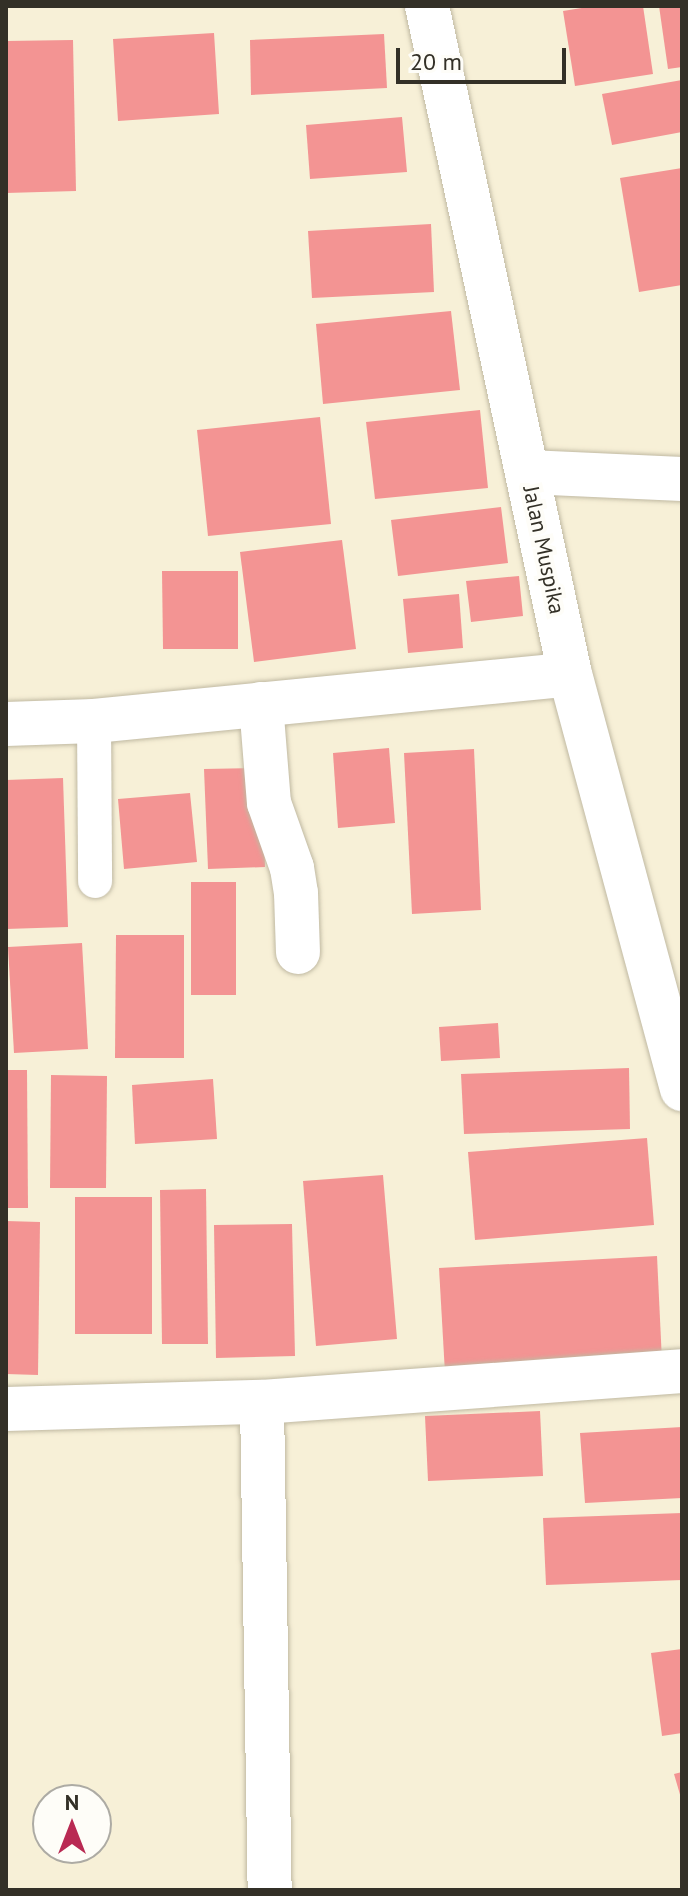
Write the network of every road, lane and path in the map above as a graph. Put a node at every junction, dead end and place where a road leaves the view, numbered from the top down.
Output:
1 (427, 6) edge
2 (528, 472) junction
3 (682, 479) edge
4 (570, 674) junction
5 (261, 704) junction
6 (94, 721) junction
7 (6, 724) edge
8 (95, 881) dead end
9 (298, 952) dead end
10 (682, 1089) edge
11 (682, 1371) edge
12 (262, 1402) junction
13 (6, 1409) edge
14 (270, 1890) edge

1 - 2 street, Jalan Muspika
2 - 3 street
2 - 4 street, Jalan Muspika
4 - 5 street
4 - 10 street, Jalan Muspika
5 - 6 street
5 - 9 street
6 - 7 street
6 - 8 lane
11 - 12 street
12 - 13 street
12 - 14 street

